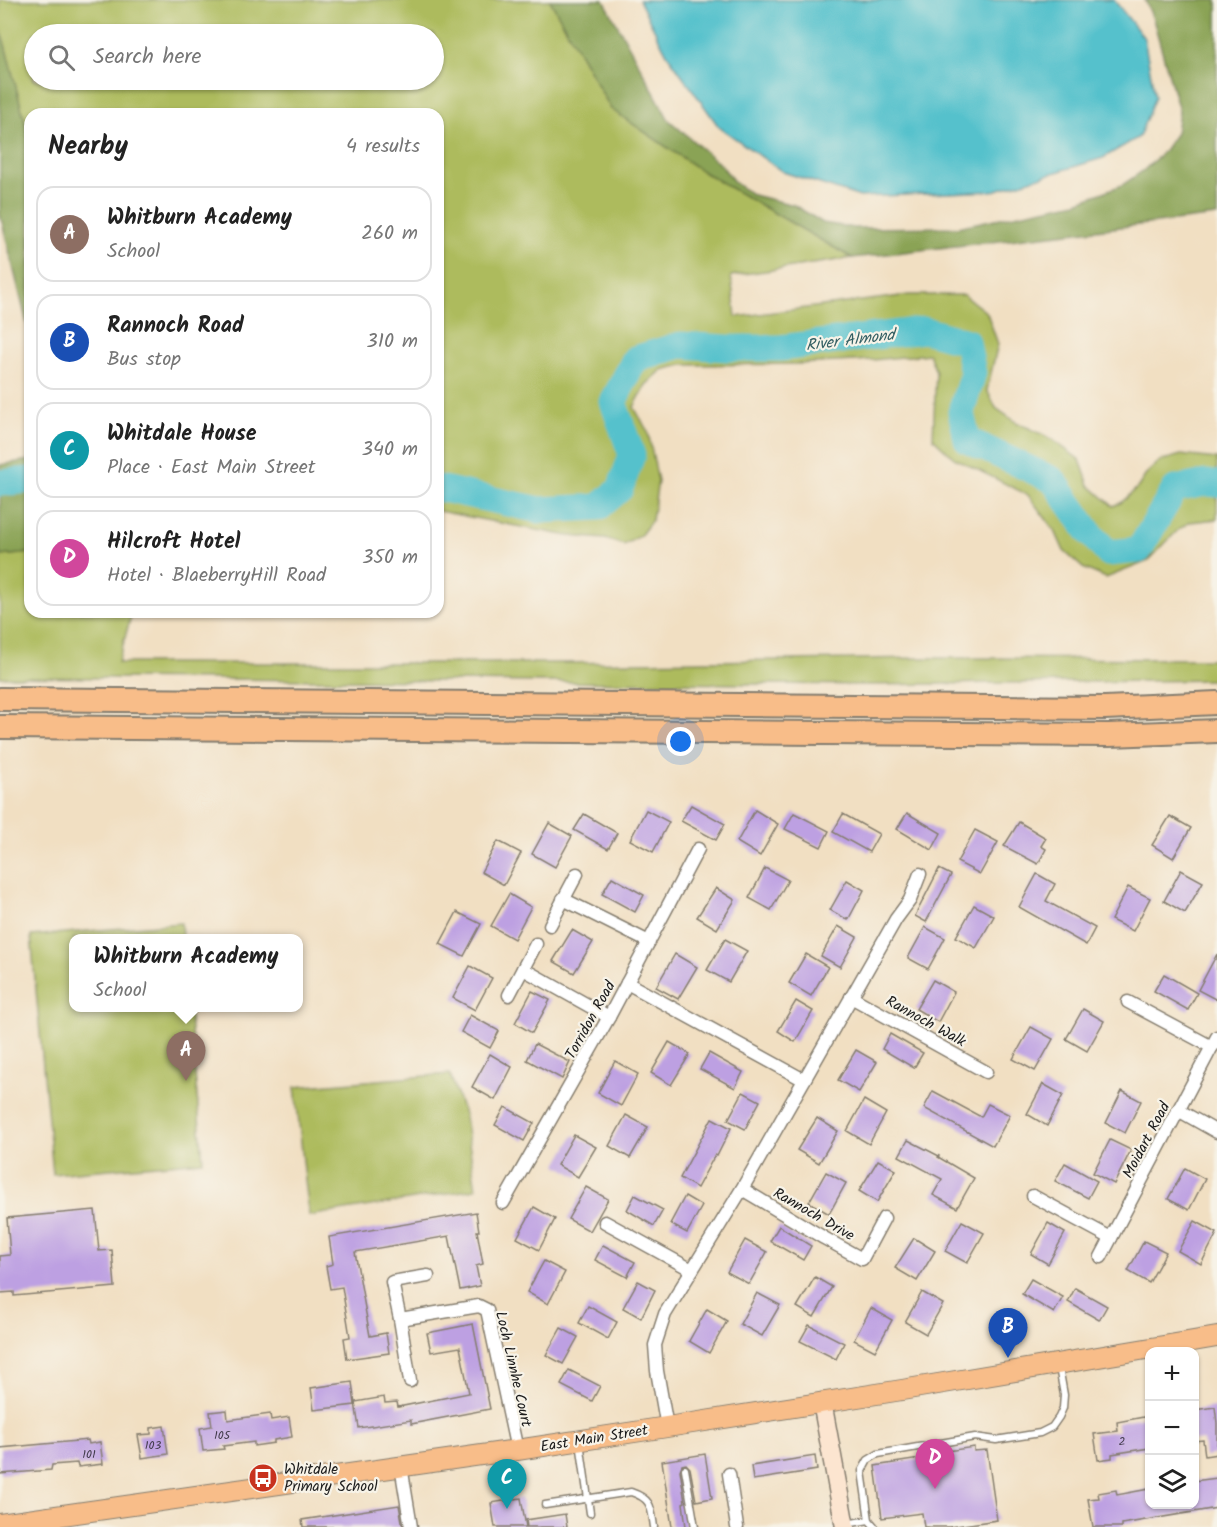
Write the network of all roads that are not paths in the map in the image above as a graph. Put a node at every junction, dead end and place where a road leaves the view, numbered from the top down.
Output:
1 (0, 699) edge
2 (1217, 703) edge
3 (0, 727) edge
4 (1217, 731) edge
5 (698, 849) dead end
6 (577, 874) dead end
7 (920, 874) dead end
8 (564, 899) junction
9 (550, 925) dead end
10 (649, 942) junction
11 (537, 944) dead end
12 (523, 969) junction
13 (627, 983) junction
14 (509, 995) dead end
15 (851, 997) junction
16 (1128, 1002) dead end
17 (609, 1017) junction
18 (1214, 1042) edge
19 (986, 1072) dead end
20 (804, 1080) junction
21 (1178, 1110) junction
22 (1217, 1132) edge
23 (742, 1189) junction
24 (1033, 1196) dead end
25 (503, 1203) dead end
26 (884, 1218) dead end
27 (604, 1221) dead end
28 (1112, 1238) junction
29 (1101, 1257) dead end
30 (692, 1270) junction
31 (428, 1276) dead end
32 (400, 1319) junction
33 (1217, 1337) edge
34 (1059, 1363) junction
35 (410, 1381) dead end
36 (823, 1406) junction
37 (667, 1427) junction
38 (580, 1440) junction
39 (517, 1450) junction
40 (401, 1466) junction
41 (685, 1469) dead end
42 (729, 1474) dead end
43 (588, 1498) junction
44 (545, 1505) dead end
45 (590, 1513) dead end
46 (869, 1520) junction
47 (33, 1523) edge
48 (0, 1524) edge
49 (845, 1526) edge
50 (411, 1527) edge
51 (654, 1527) edge
52 (695, 1527) edge
53 (737, 1527) edge
54 (874, 1527) edge

1 - 2 highway
3 - 4 highway
5 - 10 street, Torridon Road
6 - 8 street
7 - 15 street
8 - 9 street
8 - 10 street
10 - 13 street, Torridon Road
11 - 12 street
12 - 14 street
12 - 17 street
13 - 17 street, Torridon Road
13 - 20 street
15 - 19 street, Rannoch Walk
15 - 20 street
16 - 18 street
17 - 25 street, Torridon Road
18 - 21 street, Moidart Road
20 - 23 street
21 - 22 street
21 - 28 street, Moidart Road
23 - 26 street, Rannoch Drive
23 - 30 street
24 - 28 street
27 - 30 street
28 - 29 street, Moidart Road
30 - 37 street
31 - 32 street
32 - 35 street
32 - 39 street, Loch Linnhe Court
33 - 34 main road, East Main Street
34 - 36 main road, East Main Street
34 - 46 lane
36 - 37 main road, East Main Street
36 - 49 street
37 - 38 main road, East Main Street
38 - 39 main road, East Main Street
38 - 43 lane
39 - 40 main road, East Main Street
40 - 47 main road, East Main Street
40 - 50 street
41 - 52 lane
42 - 53 street
43 - 44 lane
43 - 45 lane
43 - 51 lane
46 - 49 lane
46 - 54 lane
47 - 48 main road, East Main Street

